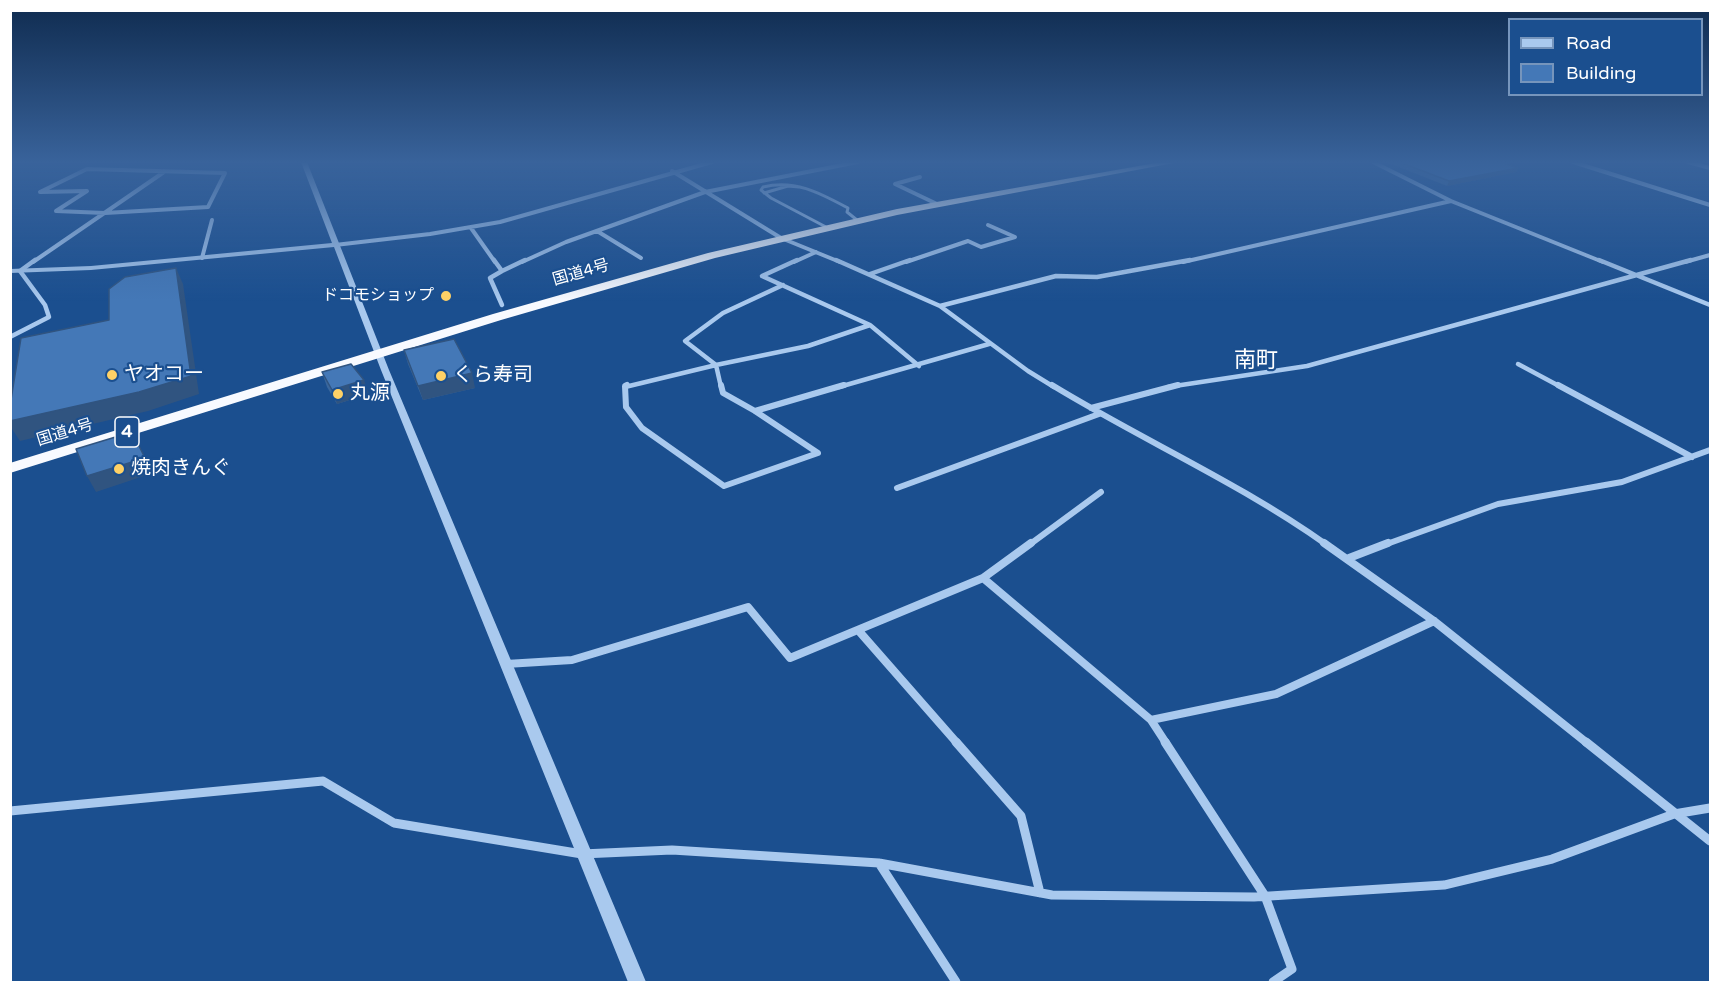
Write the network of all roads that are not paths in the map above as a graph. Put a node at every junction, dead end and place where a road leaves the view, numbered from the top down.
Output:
1 (60, 208) edge
2 (112, 208) edge
3 (185, 208) edge
4 (321, 208) edge
5 (551, 208) edge
6 (660, 208) edge
7 (733, 208) edge
8 (792, 208) edge
9 (848, 208) edge
10 (915, 208) edge
11 (1419, 208) edge
12 (1470, 208) edge
13 (105, 213) junction
14 (212, 220) dead end
15 (857, 220) junction
16 (988, 225) dead end
17 (826, 227) junction
18 (471, 228) junction
19 (597, 231) junction
20 (782, 237) junction
21 (335, 245) junction
22 (816, 252) junction
23 (1710, 255) edge
24 (202, 258) junction
25 (641, 258) dead end
26 (10, 271) edge
27 (20, 271) junction
28 (502, 271) junction
29 (870, 274) junction
30 (1635, 274) junction
31 (783, 285) junction
32 (1710, 305) edge
33 (502, 306) dead end
34 (940, 306) junction
35 (870, 325) junction
36 (10, 337) edge
37 (989, 344) junction
38 (378, 354) junction
39 (1518, 364) dead end
40 (716, 365) junction
41 (919, 366) junction
42 (1090, 408) junction
43 (756, 411) junction
44 (1099, 414) junction
45 (1710, 450) edge
46 (1692, 457) junction
47 (10, 468) edge
48 (897, 488) dead end
49 (1101, 492) dead end
50 (1349, 558) junction
51 (983, 578) junction
52 (1434, 621) junction
53 (858, 630) junction
54 (505, 664) junction
55 (1151, 720) junction
56 (1710, 808) edge
57 (10, 811) edge
58 (1674, 814) junction
59 (1710, 842) edge
60 (582, 854) junction
61 (879, 863) junction
62 (1040, 893) junction
63 (1265, 896) junction
64 (637, 982) edge
65 (956, 982) edge
66 (1273, 982) edge

1 - 13 street
2 - 13 street
3 - 13 street
4 - 21 street
5 - 18 street
6 - 19 street
7 - 20 street
8 - 17 lane
9 - 15 lane
10 - 15 highway, 国道4号 / 4
11 - 34 street
12 - 30 street
13 - 27 street
14 - 24 street
15 - 17 highway, 国道4号 / 4
16 - 29 street
17 - 20 highway, 国道4号 / 4
18 - 21 street
18 - 28 street
19 - 25 street
19 - 28 street
20 - 22 street
20 - 38 highway, 国道4号 / 4
21 - 24 street
21 - 38 street
22 - 29 street
22 - 31 street
23 - 30 street
24 - 27 street
26 - 27 street
27 - 36 street
28 - 33 street
29 - 34 street
30 - 32 street
30 - 42 street
31 - 35 street
31 - 40 street
34 - 37 street
35 - 40 street
35 - 41 street
37 - 41 street
37 - 42 street
38 - 47 highway, 国道4号 / 4
38 - 54 street
39 - 46 street
40 - 43 street
40 - 43 street
41 - 43 street
42 - 44 street
44 - 48 street
44 - 50 street
45 - 46 street
46 - 50 street
49 - 51 street
50 - 52 street
51 - 53 street
51 - 55 street
52 - 55 street
52 - 58 street
53 - 54 street
53 - 62 street
54 - 60 street
55 - 63 street
56 - 58 street
57 - 60 street
58 - 59 street
58 - 63 street
60 - 61 street
60 - 64 street
61 - 62 street
61 - 65 street
62 - 63 street
63 - 66 street

